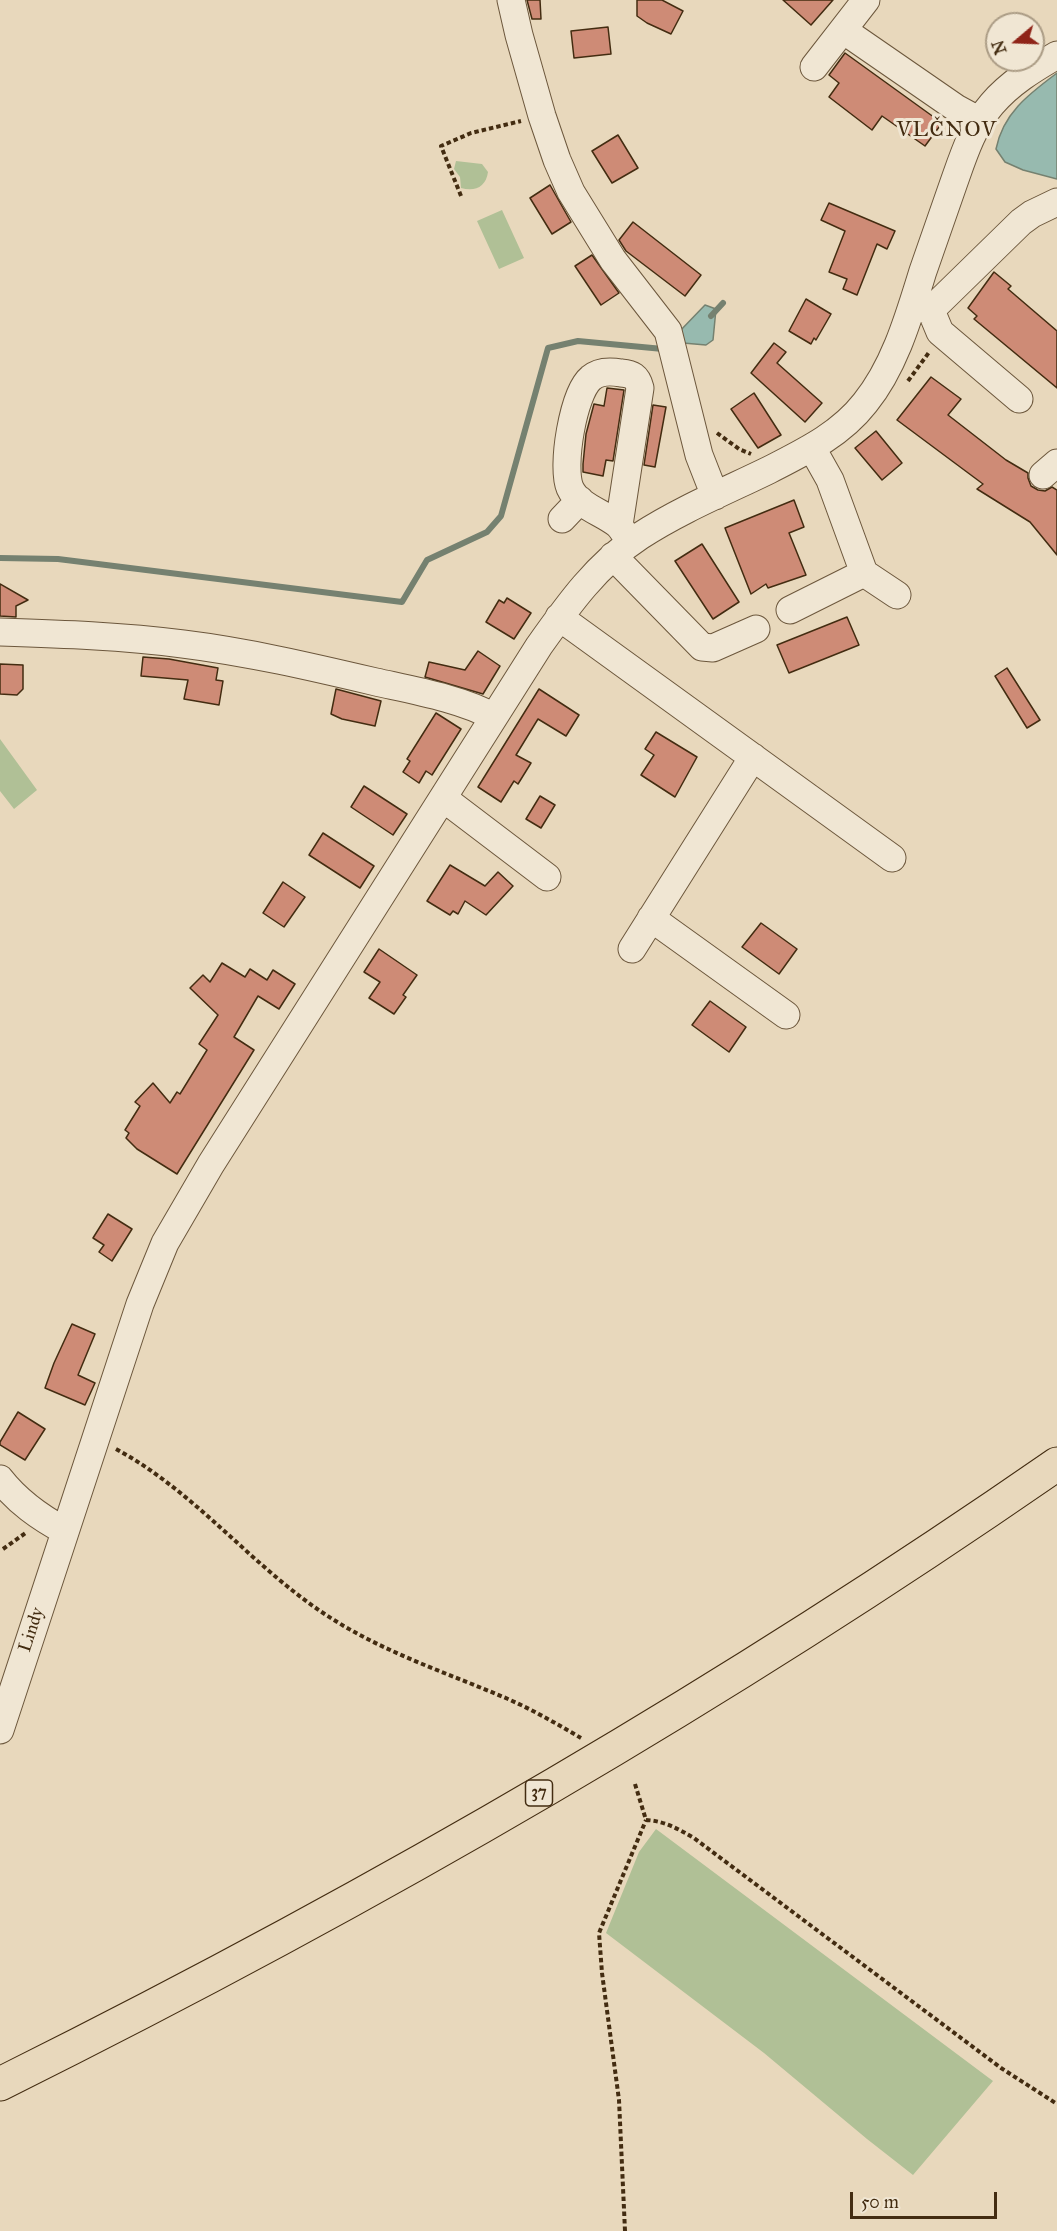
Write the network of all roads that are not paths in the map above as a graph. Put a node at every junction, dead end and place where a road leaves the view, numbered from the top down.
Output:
1 (512, 0) edge
2 (866, 0) edge
3 (843, 30) junction
4 (1057, 55) edge
5 (814, 68) dead end
6 (980, 121) junction
7 (1057, 202) edge
8 (921, 307) junction
9 (1019, 399) dead end
10 (812, 448) junction
11 (715, 496) junction
12 (621, 541) junction
13 (864, 573) junction
14 (897, 595) dead end
15 (790, 610) dead end
16 (559, 618) junction
17 (756, 629) dead end
18 (0, 632) edge
19 (494, 717) junction
20 (753, 757) junction
21 (443, 798) junction
22 (892, 858) dead end
23 (548, 877) dead end
24 (651, 918) junction
25 (632, 949) dead end
26 (786, 1015) dead end
27 (1057, 1464) edge
28 (0, 1479) edge
29 (65, 1531) junction
30 (0, 1730) edge
31 (0, 2084) edge

1 - 11 street
2 - 3 street
3 - 5 street
3 - 6 street
4 - 6 street, Lindy
6 - 8 street, Lindy
7 - 8 street
8 - 9 street
8 - 10 street, Lindy
10 - 11 street, Lindy
10 - 13 street
11 - 12 street, Lindy
12 - 12 street
12 - 16 street, Lindy
12 - 17 street
13 - 14 street
13 - 15 street
16 - 19 street, Lindy
16 - 20 street
18 - 19 street
19 - 21 street, Lindy
20 - 22 street
20 - 24 street
21 - 23 street
21 - 29 street, Lindy
24 - 25 street
24 - 26 street
27 - 31 main road, 37
28 - 29 street
29 - 30 street, Lindy

